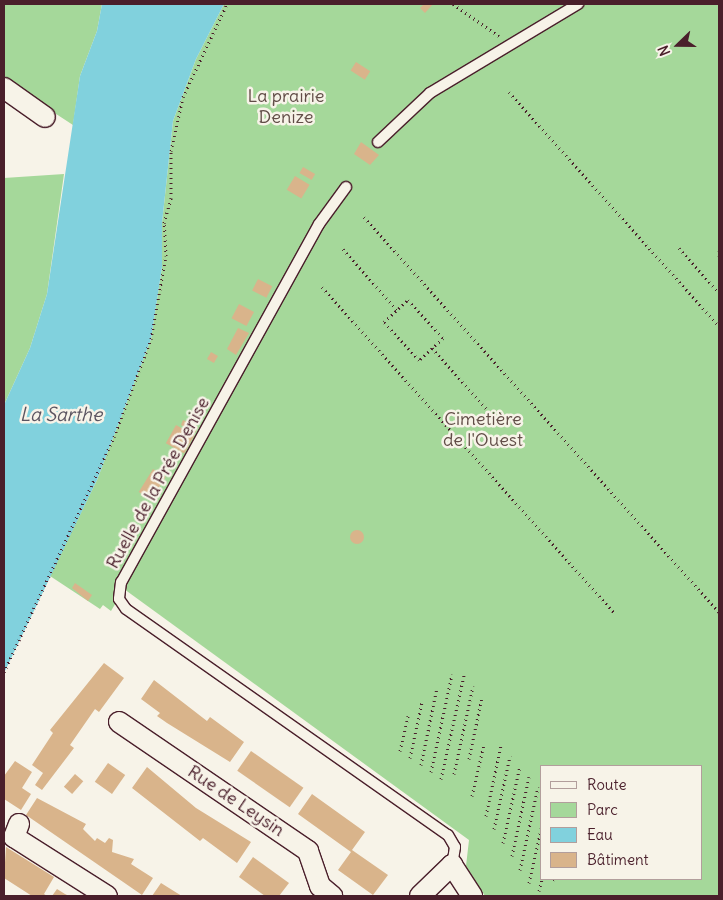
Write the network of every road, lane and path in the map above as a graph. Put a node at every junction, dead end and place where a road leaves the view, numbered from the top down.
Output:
1 (227, 4) edge
2 (453, 4) edge
3 (578, 4) edge
4 (510, 44) junction
5 (4, 88) edge
6 (509, 92) dead end
7 (45, 117) dead end
8 (378, 142) dead end
9 (346, 187) dead end
10 (364, 217) dead end
11 (679, 248) dead end
12 (343, 250) dead end
13 (719, 251) edge
14 (719, 256) edge
15 (322, 287) dead end
16 (719, 293) edge
17 (397, 310) junction
18 (719, 326) edge
19 (432, 348) junction
20 (492, 415) dead end
21 (719, 612) edge
22 (615, 613) dead end
23 (4, 672) edge
24 (452, 674) dead end
25 (464, 675) dead end
26 (473, 686) dead end
27 (437, 688) dead end
28 (482, 696) dead end
29 (422, 702) dead end
30 (408, 716) dead end
31 (119, 722) dead end
32 (484, 744) dead end
33 (501, 745) dead end
34 (400, 751) dead end
35 (510, 756) dead end
36 (410, 758) dead end
37 (469, 759) dead end
38 (421, 765) dead end
39 (520, 766) dead end
40 (431, 772) dead end
41 (454, 774) dead end
42 (529, 777) dead end
43 (441, 779) dead end
44 (538, 787) dead end
45 (472, 796) dead end
46 (486, 816) dead end
47 (20, 824) dead end
48 (494, 829) dead end
49 (540, 833) edge
50 (503, 843) dead end
51 (512, 856) dead end
52 (452, 865) junction
53 (520, 870) dead end
54 (542, 880) edge
55 (529, 883) dead end
56 (539, 891) dead end
57 (107, 896) edge
58 (332, 896) edge
59 (420, 896) edge
60 (472, 896) edge

1 - 23 path
2 - 4 path
3 - 4 lane
4 - 8 lane
5 - 7 street
6 - 18 path
9 - 52 lane, Ruelle de la Prée Denise
10 - 21 path
11 - 16 path
12 - 17 path
13 - 14 path
15 - 22 path
17 - 19 path
17 - 19 path
19 - 20 path
24 - 40 path
25 - 43 path
26 - 41 path
27 - 38 path
28 - 37 path
29 - 36 path
30 - 34 path
31 - 58 street, Rue de Leysin
32 - 45 path
33 - 46 path
35 - 48 path
39 - 50 path
42 - 51 path
44 - 53 path
47 - 57 street
49 - 55 path
52 - 59 street
52 - 60 street
54 - 56 path

